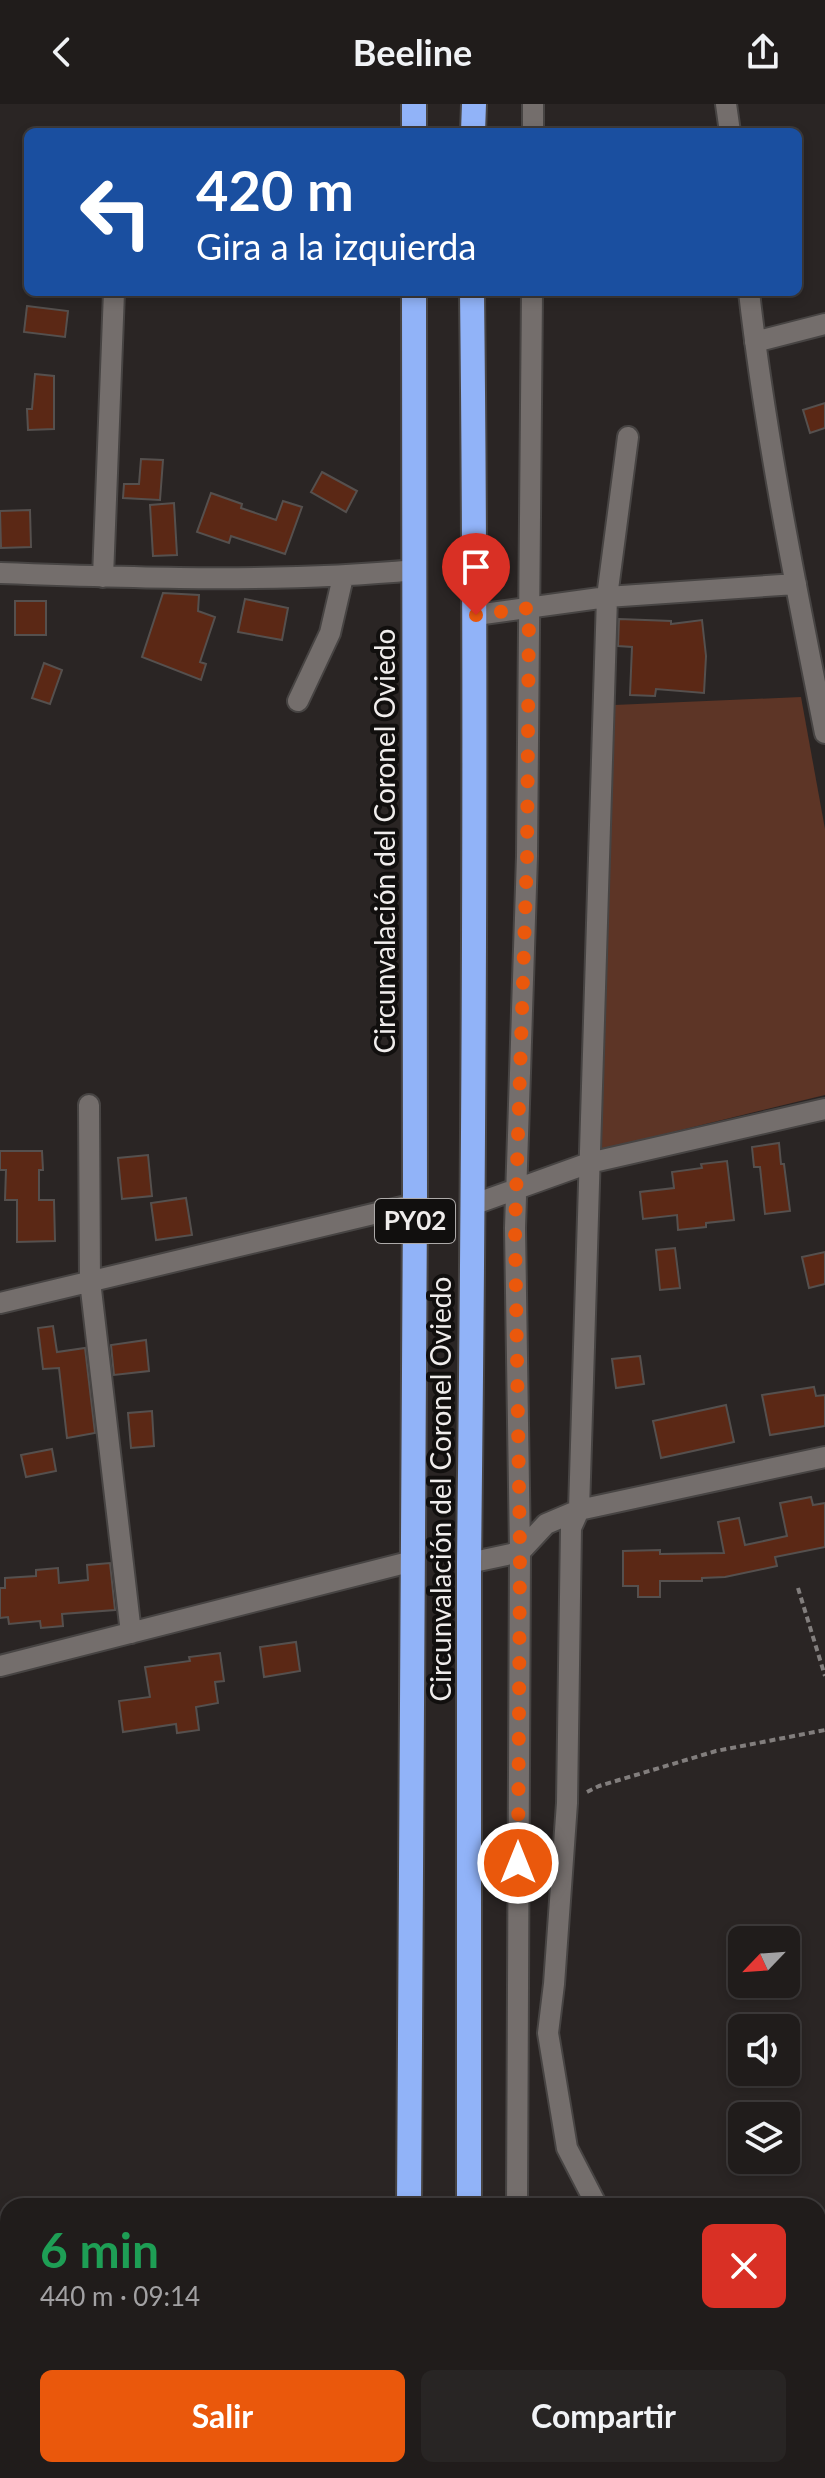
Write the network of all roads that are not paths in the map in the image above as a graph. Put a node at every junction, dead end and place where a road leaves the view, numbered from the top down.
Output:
1 (414, 104) edge
2 (474, 104) edge
3 (533, 104) edge
4 (726, 104) edge
5 (414, 128) edge
6 (473, 128) edge
7 (533, 128) edge
8 (729, 128) edge
9 (114, 296) edge
10 (414, 296) edge
11 (472, 296) edge
12 (532, 296) edge
13 (749, 296) edge
14 (825, 324) edge
15 (755, 342) junction
16 (628, 437) dead end
17 (415, 570) junction
18 (0, 573) edge
19 (103, 577) junction
20 (343, 577) junction
21 (796, 584) junction
22 (607, 597) junction
23 (529, 608) junction
24 (476, 615) junction
25 (298, 701) dead end
26 (825, 733) edge
27 (89, 1105) dead end
28 (825, 1109) edge
29 (589, 1163) junction
30 (518, 1188) junction
31 (415, 1204) junction
32 (472, 1205) junction
33 (90, 1281) junction
34 (0, 1303) edge
35 (825, 1457) edge
36 (579, 1510) junction
37 (520, 1552) junction
38 (413, 1561) junction
39 (469, 1563) junction
40 (131, 1633) junction
41 (0, 1666) edge
42 (409, 2198) edge
43 (469, 2198) edge
44 (517, 2198) edge
45 (593, 2198) edge

1 - 5 highway
2 - 6 highway
3 - 7 street
4 - 8 street
9 - 19 street
10 - 17 highway, Circunvalación del Coronel Oviedo / PY02
11 - 24 highway, Circunvalación del Coronel Oviedo / PY02
12 - 23 street
13 - 15 street
14 - 15 street
15 - 21 street
16 - 22 street
17 - 20 street
17 - 31 highway, Circunvalación del Coronel Oviedo / PY02
18 - 19 street
19 - 20 street
20 - 25 street
21 - 22 street
21 - 26 street
22 - 23 street
22 - 29 street
23 - 24 street
23 - 30 street
24 - 32 highway, Circunvalación del Coronel Oviedo / PY02
27 - 33 street
28 - 29 street
29 - 30 street
29 - 36 street
30 - 32 street
30 - 37 street
31 - 33 street
31 - 38 highway, Circunvalación del Coronel Oviedo / PY02
32 - 39 highway, Circunvalación del Coronel Oviedo / PY02
33 - 34 street
33 - 40 street
35 - 36 street
36 - 37 street
36 - 45 street
37 - 39 street
37 - 44 street
38 - 40 street
38 - 42 highway, Circunvalación del Coronel Oviedo / PY02
39 - 43 highway, Circunvalación del Coronel Oviedo / PY02
40 - 41 street

